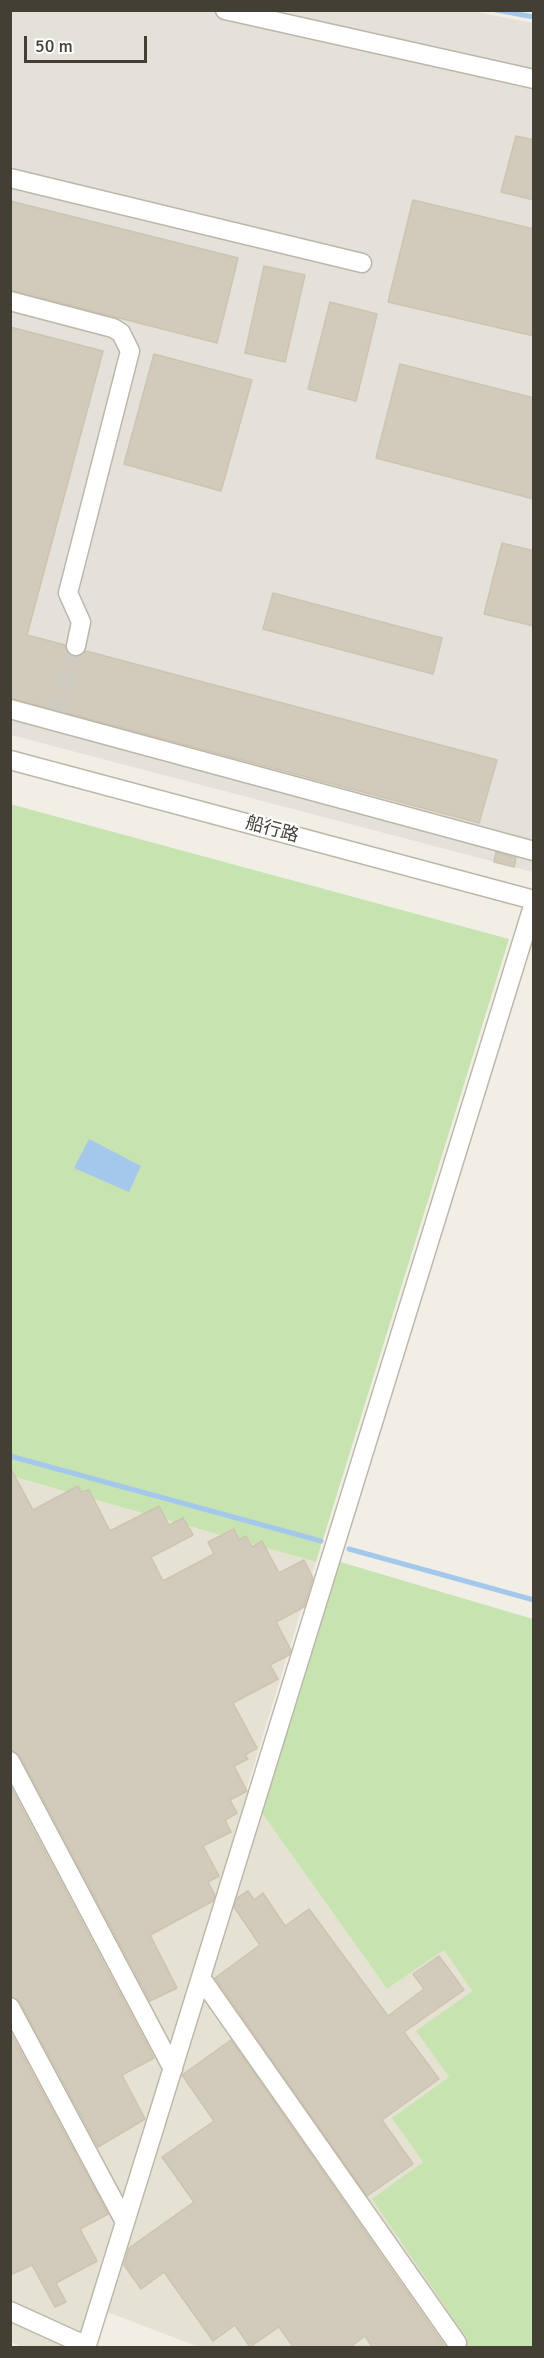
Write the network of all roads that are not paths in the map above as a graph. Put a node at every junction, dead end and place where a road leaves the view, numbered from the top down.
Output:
1 (225, 10) edge
2 (534, 79) edge
3 (10, 178) edge
4 (362, 263) dead end
5 (10, 301) edge
6 (76, 646) tunnel mouth
7 (10, 710) edge
8 (10, 760) edge
9 (534, 851) edge
10 (534, 901) edge
11 (10, 1761) edge
12 (201, 1978) junction
13 (10, 2007) edge
14 (173, 2069) junction
15 (125, 2222) junction
16 (10, 2312) edge
17 (457, 2343) dead end
18 (87, 2347) edge

1 - 2 street
3 - 4 street
5 - 6 street
7 - 9 street
8 - 10 street, 船行路
10 - 12 street
11 - 14 street
12 - 14 street
12 - 17 street
13 - 15 street
14 - 15 street
15 - 18 street
16 - 18 street

